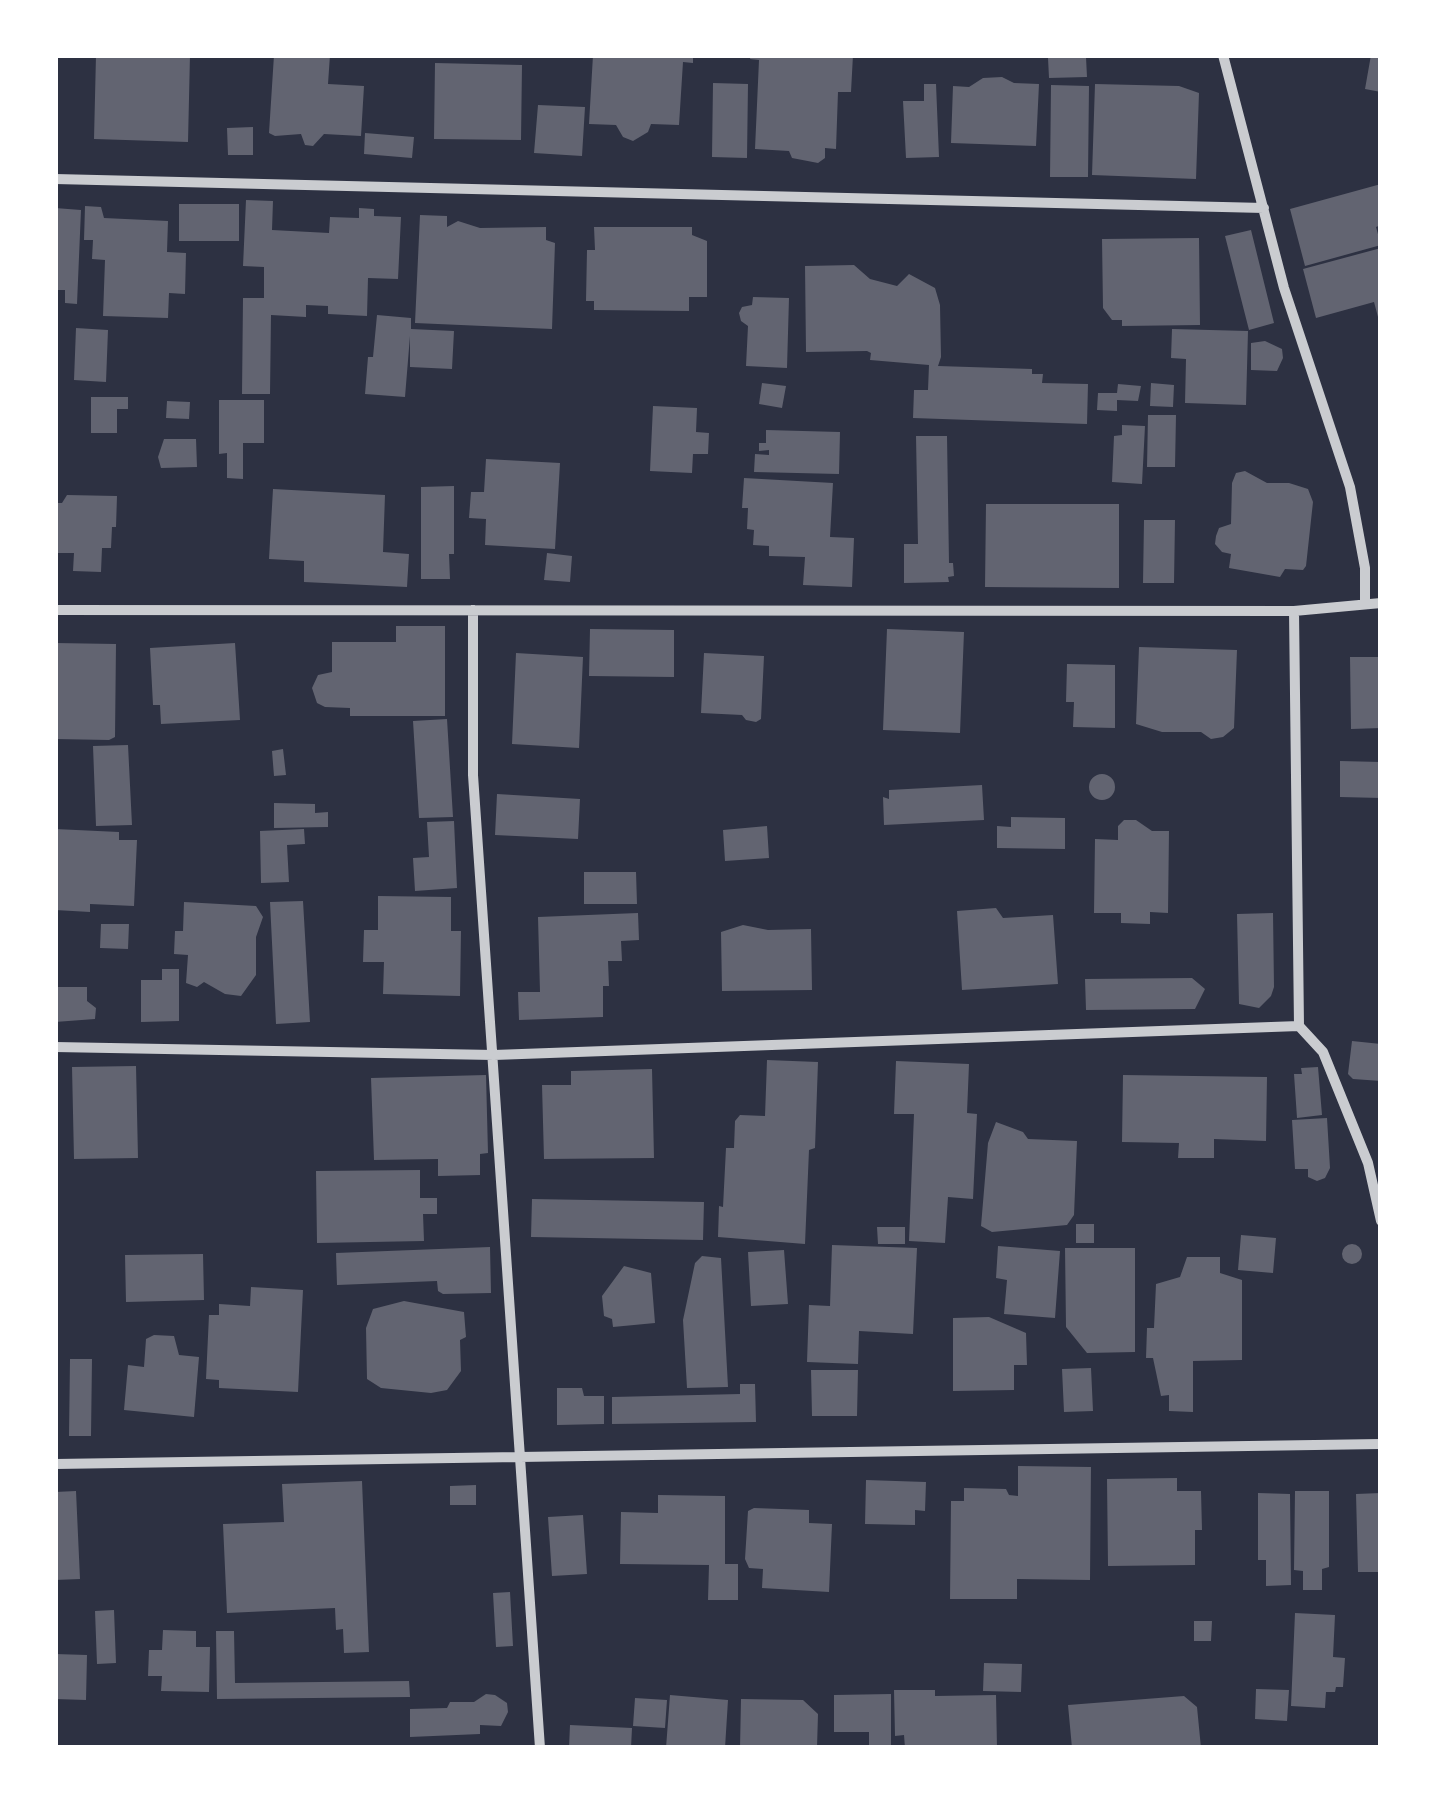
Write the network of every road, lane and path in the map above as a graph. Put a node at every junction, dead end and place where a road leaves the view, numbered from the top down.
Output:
1 (1223, 55) edge
2 (55, 178) edge
3 (1264, 208) junction
4 (1365, 603) junction
5 (1381, 603) edge
6 (55, 610) edge
7 (473, 610) junction
8 (1294, 612) junction
9 (1299, 1026) junction
10 (55, 1047) edge
11 (494, 1055) junction
12 (1381, 1220) edge
13 (1381, 1444) edge
14 (519, 1458) junction
15 (55, 1464) edge
16 (540, 1748) edge

1 - 3 street
2 - 3 street
3 - 4 street
4 - 5 street
4 - 8 street
6 - 7 street
7 - 8 street
7 - 11 street
8 - 9 street
9 - 11 street
9 - 12 street
10 - 11 street
11 - 14 street
13 - 14 street
14 - 15 street
14 - 16 street

